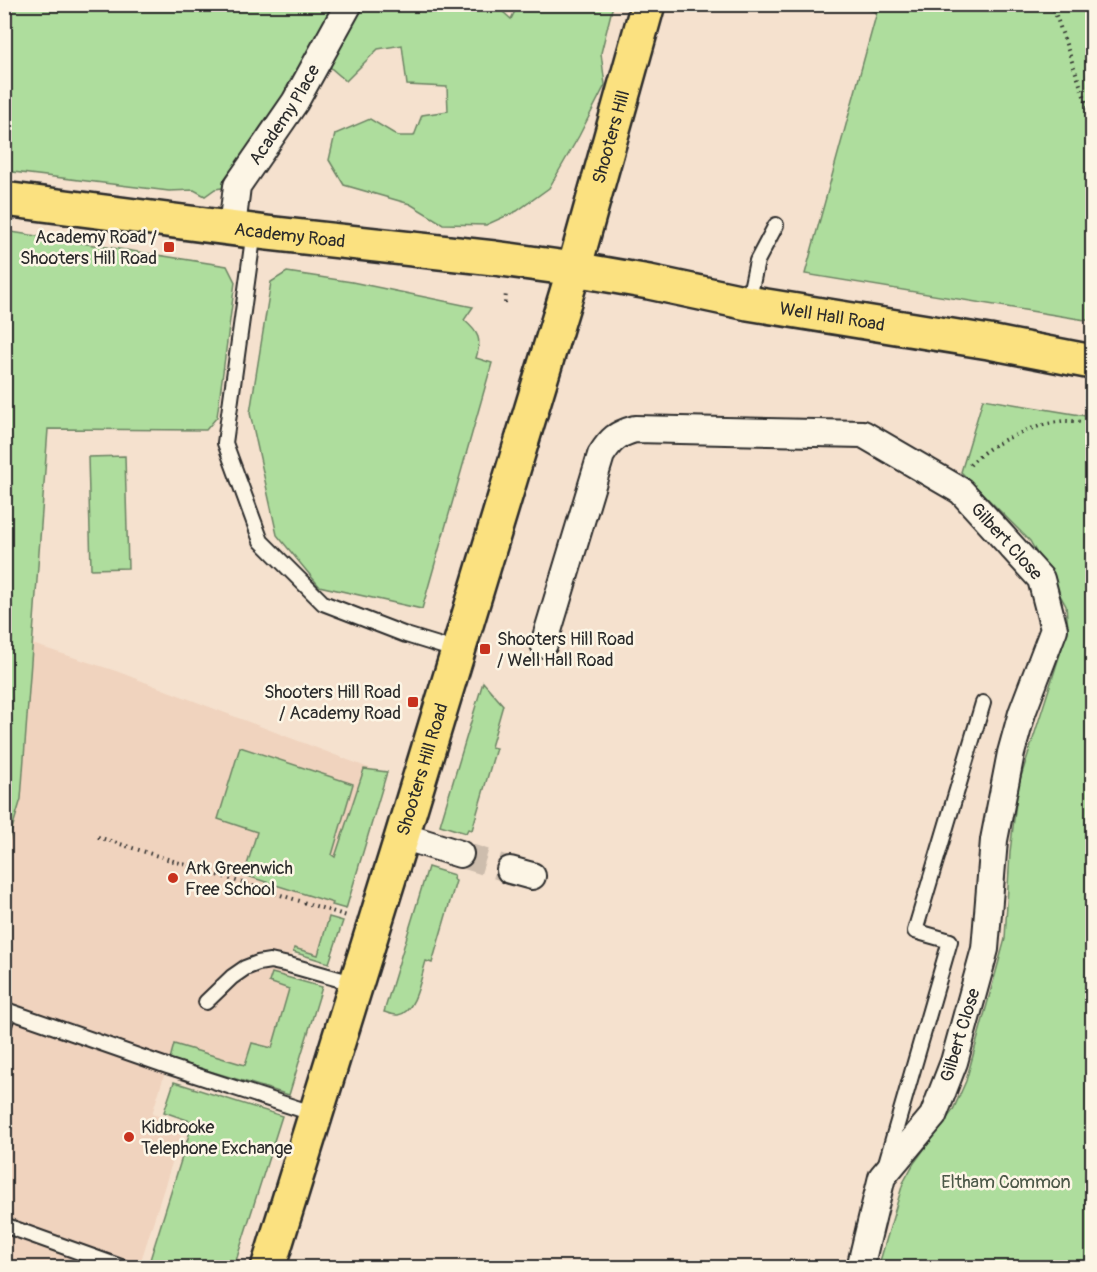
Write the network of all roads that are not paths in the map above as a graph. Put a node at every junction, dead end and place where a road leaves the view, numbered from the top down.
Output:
1 (349, 4) edge
2 (648, 4) edge
3 (4, 199) edge
4 (776, 225) dead end
5 (243, 230) junction
6 (574, 269) junction
7 (748, 303) junction
8 (1092, 362) edge
9 (544, 644) dead end
10 (458, 651) junction
11 (983, 703) dead end
12 (402, 836) junction
13 (460, 854) tunnel mouth
14 (356, 984) junction
15 (206, 1002) dead end
16 (4, 1025) edge
17 (315, 1114) junction
18 (882, 1177) junction
19 (4, 1225) edge
20 (124, 1268) edge
21 (268, 1268) edge
22 (860, 1268) edge

1 - 5 street, Academy Place
2 - 6 main road, Shooters Hill
3 - 5 main road, Academy Road
4 - 7 lane
5 - 6 main road, Academy Road
5 - 10 lane
6 - 7 main road, Well Hall Road
6 - 10 main road, Shooters Hill Road
7 - 8 main road, Well Hall Road
9 - 18 street, Gilbert Close
10 - 12 main road, Shooters Hill Road
11 - 18 lane, Gilbert Close
12 - 13 street
12 - 14 main road, Shooters Hill Road
14 - 15 lane
14 - 17 main road, Shooters Hill Road
16 - 17 lane
17 - 21 main road, Shooters Hill Road
18 - 22 street, Gilbert Close
19 - 20 lane

